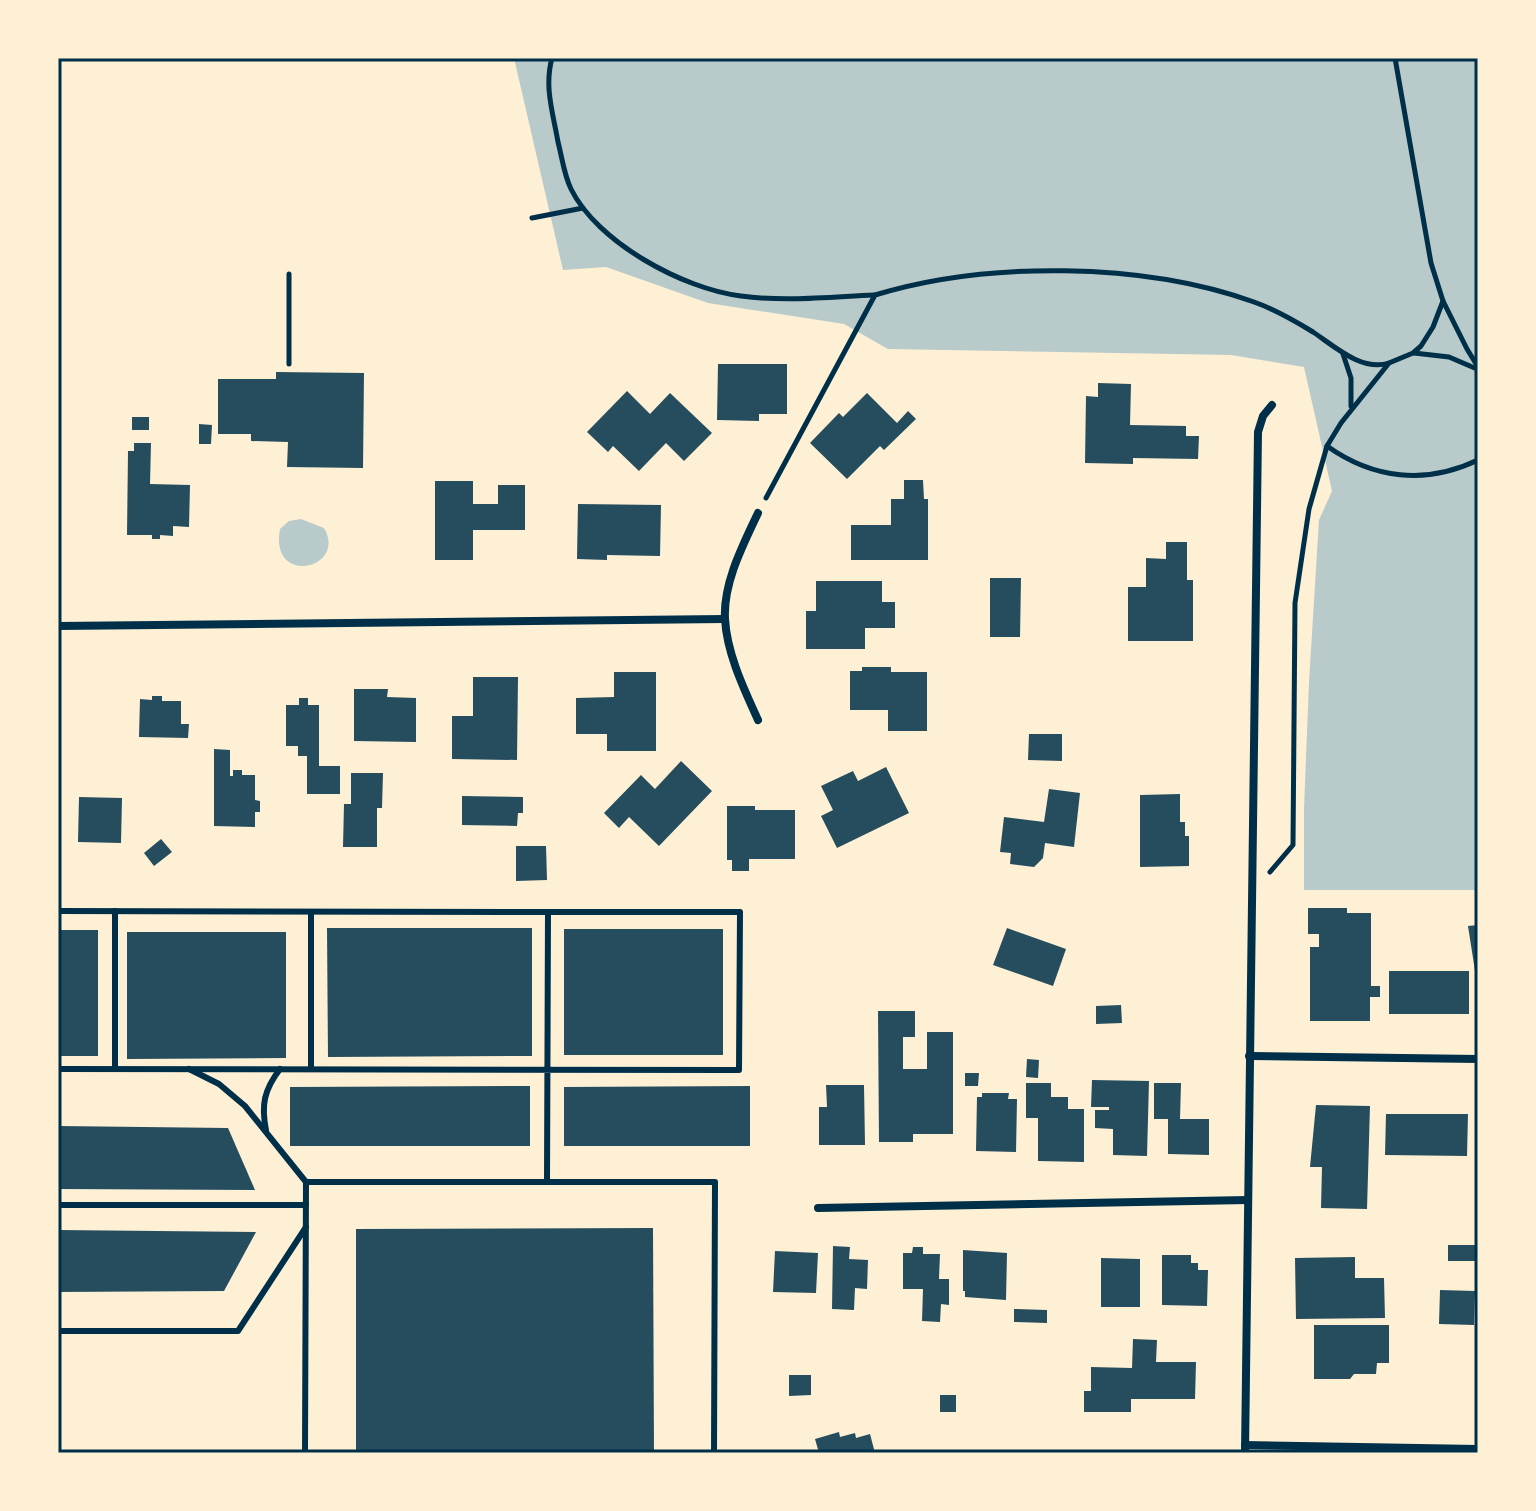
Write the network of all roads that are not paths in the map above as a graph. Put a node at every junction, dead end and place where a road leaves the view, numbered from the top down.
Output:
1 (1272, 405) dead end
2 (758, 513) road end
3 (725, 619) junction
4 (58, 626) edge
5 (758, 720) dead end
6 (58, 911) edge
7 (115, 911) junction
8 (311, 912) junction
9 (548, 912) junction
10 (1249, 1056) junction
11 (1478, 1059) edge
12 (58, 1069) edge
13 (115, 1069) junction
14 (188, 1069) junction
15 (280, 1069) junction
16 (311, 1069) junction
17 (547, 1070) junction
18 (267, 1134) junction
19 (306, 1182) junction
20 (547, 1182) junction
21 (1248, 1200) junction
22 (58, 1205) edge
23 (306, 1205) junction
24 (818, 1208) dead end
25 (306, 1227) junction
26 (58, 1331) edge
27 (1245, 1449) edge
28 (1478, 1449) edge
29 (305, 1453) edge
30 (714, 1453) edge

1 - 10 street
2 - 3 street
3 - 4 street
3 - 5 street
6 - 7 lane
7 - 8 lane
7 - 13 lane
8 - 9 lane
8 - 16 lane
9 - 17 lane
9 - 17 lane
10 - 11 street
10 - 21 street
12 - 13 lane
13 - 14 lane
14 - 15 lane
14 - 18 lane
15 - 16 lane
15 - 18 lane
16 - 17 lane
17 - 20 lane
18 - 19 lane
19 - 20 lane
19 - 23 lane
20 - 30 lane
21 - 24 street
21 - 27 street
22 - 23 lane
23 - 25 lane
25 - 26 lane
25 - 29 lane
27 - 28 street

